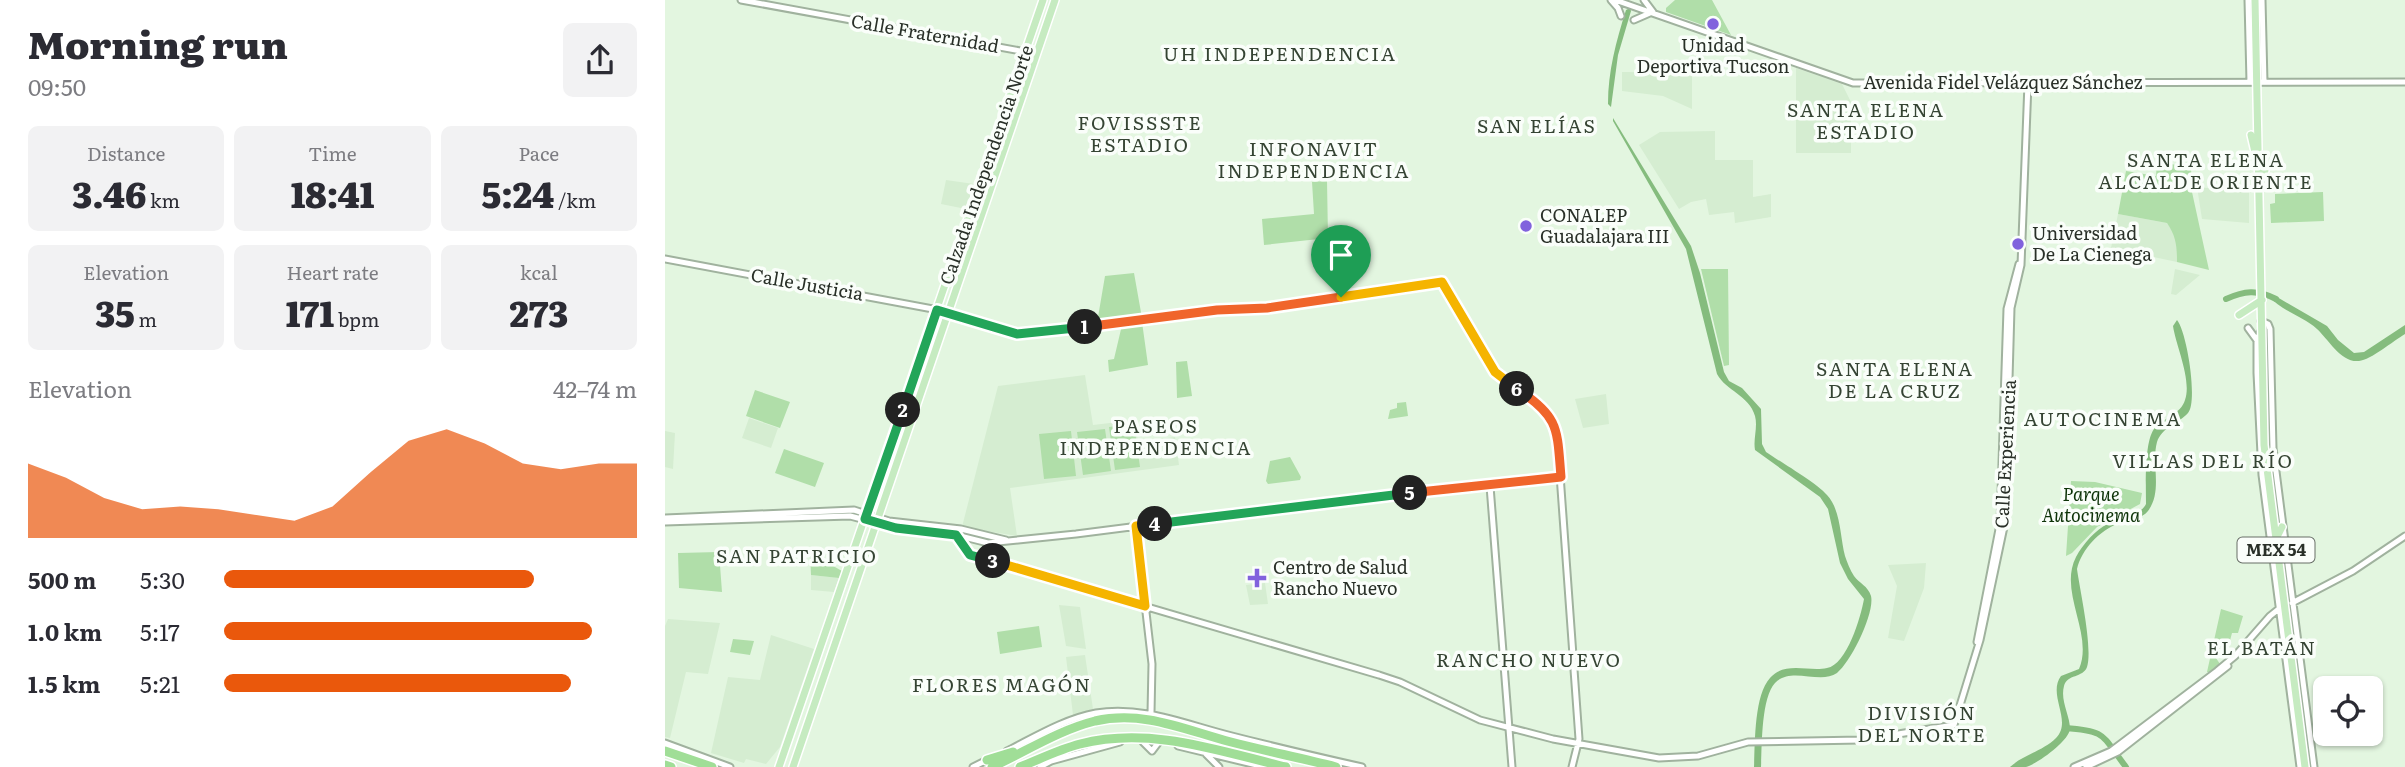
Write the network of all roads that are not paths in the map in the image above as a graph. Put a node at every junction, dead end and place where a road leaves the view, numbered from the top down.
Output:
1 (741, 0) edge
2 (1043, 0) edge
3 (1055, 0) edge
4 (1613, 0) edge
5 (1642, 0) edge
6 (2248, 0) edge
7 (2255, 0) edge
8 (2262, 0) edge
9 (1626, 2) edge
10 (1637, 8) junction
11 (1655, 13) junction
12 (1621, 16) dead end
13 (1634, 20) dead end
14 (1025, 52) junction
15 (2257, 82) junction
16 (2405, 82) edge
17 (2028, 83) junction
18 (2251, 135) dead end
19 (2262, 167) junction
20 (665, 259) edge
21 (2262, 299) junction
22 (937, 310) junction
23 (949, 312) junction
24 (2239, 315) dead end
25 (2263, 321) junction
26 (2248, 328) dead end
27 (2261, 331) junction
28 (2257, 340) junction
29 (2262, 449) junction
30 (1561, 477) junction
31 (1490, 486) junction
32 (871, 518) junction
33 (665, 520) edge
34 (1136, 526) junction
35 (917, 527) junction
36 (2282, 527) junction
37 (974, 532) junction
38 (956, 535) junction
39 (2278, 536) junction
40 (2405, 536) edge
41 (974, 540) junction
42 (1013, 541) junction
43 (970, 555) junction
44 (2291, 593) junction
45 (2302, 598) junction
46 (1145, 606) junction
47 (2286, 606) junction
48 (1155, 714) junction
49 (1179, 724) junction
50 (1508, 728) junction
51 (665, 743) edge
52 (1578, 744) junction
53 (665, 751) edge
54 (1204, 752) junction
55 (2114, 752) junction
56 (990, 763) edge
57 (665, 765) edge
58 (2307, 766) edge
59 (671, 767) edge
60 (712, 767) edge
61 (730, 767) edge
62 (779, 767) edge
63 (793, 767) edge
64 (972, 767) edge
65 (1020, 767) edge
66 (1040, 767) edge
67 (1219, 767) edge
68 (1265, 767) edge
69 (1286, 767) edge
70 (1336, 767) edge
71 (1362, 767) edge
72 (1512, 767) edge
73 (1572, 767) edge
74 (2074, 767) edge
75 (2086, 767) edge

1 - 14 street, Calle Fraternidad
2 - 14 main road, Calzada Independencia Norte
3 - 23 main road, Calzada Independencia Norte
4 - 9 street, Avenida Fidel Velázquez Sánchez
4 - 12 street
5 - 10 street
5 - 11 street
6 - 15 street
7 - 15 main road, MEX 54
8 - 15 street
9 - 10 street, Avenida Fidel Velázquez Sánchez
10 - 11 street, Avenida Fidel Velázquez Sánchez
11 - 13 street
11 - 17 street, Avenida Fidel Velázquez Sánchez
14 - 22 main road, Calzada Independencia Norte
15 - 16 street, Avenida Fidel Velázquez Sánchez
15 - 17 street, Avenida Fidel Velázquez Sánchez
15 - 19 main road, MEX 54
17 - 52 street, Calle Experiencia
18 - 19 main road
19 - 21 main road, MEX 54
20 - 22 street, Calle Justicia
21 - 24 main road
21 - 25 main road, MEX 54
22 - 23 street, Calle Justicia
22 - 32 main road, Calzada Independencia Norte
23 - 30 street, Calle Justicia
23 - 32 main road, Calzada Independencia Norte
25 - 27 main road, MEX 54
25 - 36 street
25 - 39 main road, MEX 54
26 - 28 street
27 - 28 street
27 - 29 main road, MEX 54
28 - 29 street
29 - 47 main road, MEX 54
30 - 31 street
30 - 52 street
31 - 34 street
31 - 50 street
32 - 33 street
32 - 35 street
32 - 62 main road, Calzada Independencia Norte
32 - 63 main road, Calzada Independencia Norte
34 - 42 street
34 - 46 street
35 - 37 street
35 - 38 street
36 - 39 main road
36 - 44 street
37 - 41 street
37 - 42 street
38 - 41 street
38 - 43 street
39 - 47 main road, MEX 54
40 - 45 street
41 - 42 street
41 - 43 street
43 - 46 street
44 - 45 street
44 - 47 street
45 - 47 street
46 - 48 street
46 - 50 street
47 - 55 street
47 - 58 main road, MEX 54
48 - 49 highway
48 - 49 street
48 - 56 street
49 - 56 highway
49 - 70 highway
49 - 71 street
50 - 52 street
50 - 72 street
51 - 61 street
52 - 73 street
53 - 60 highway
54 - 66 street
54 - 67 street
54 - 68 street
55 - 74 street
55 - 75 street
56 - 64 street
57 - 59 highway
65 - 69 highway

